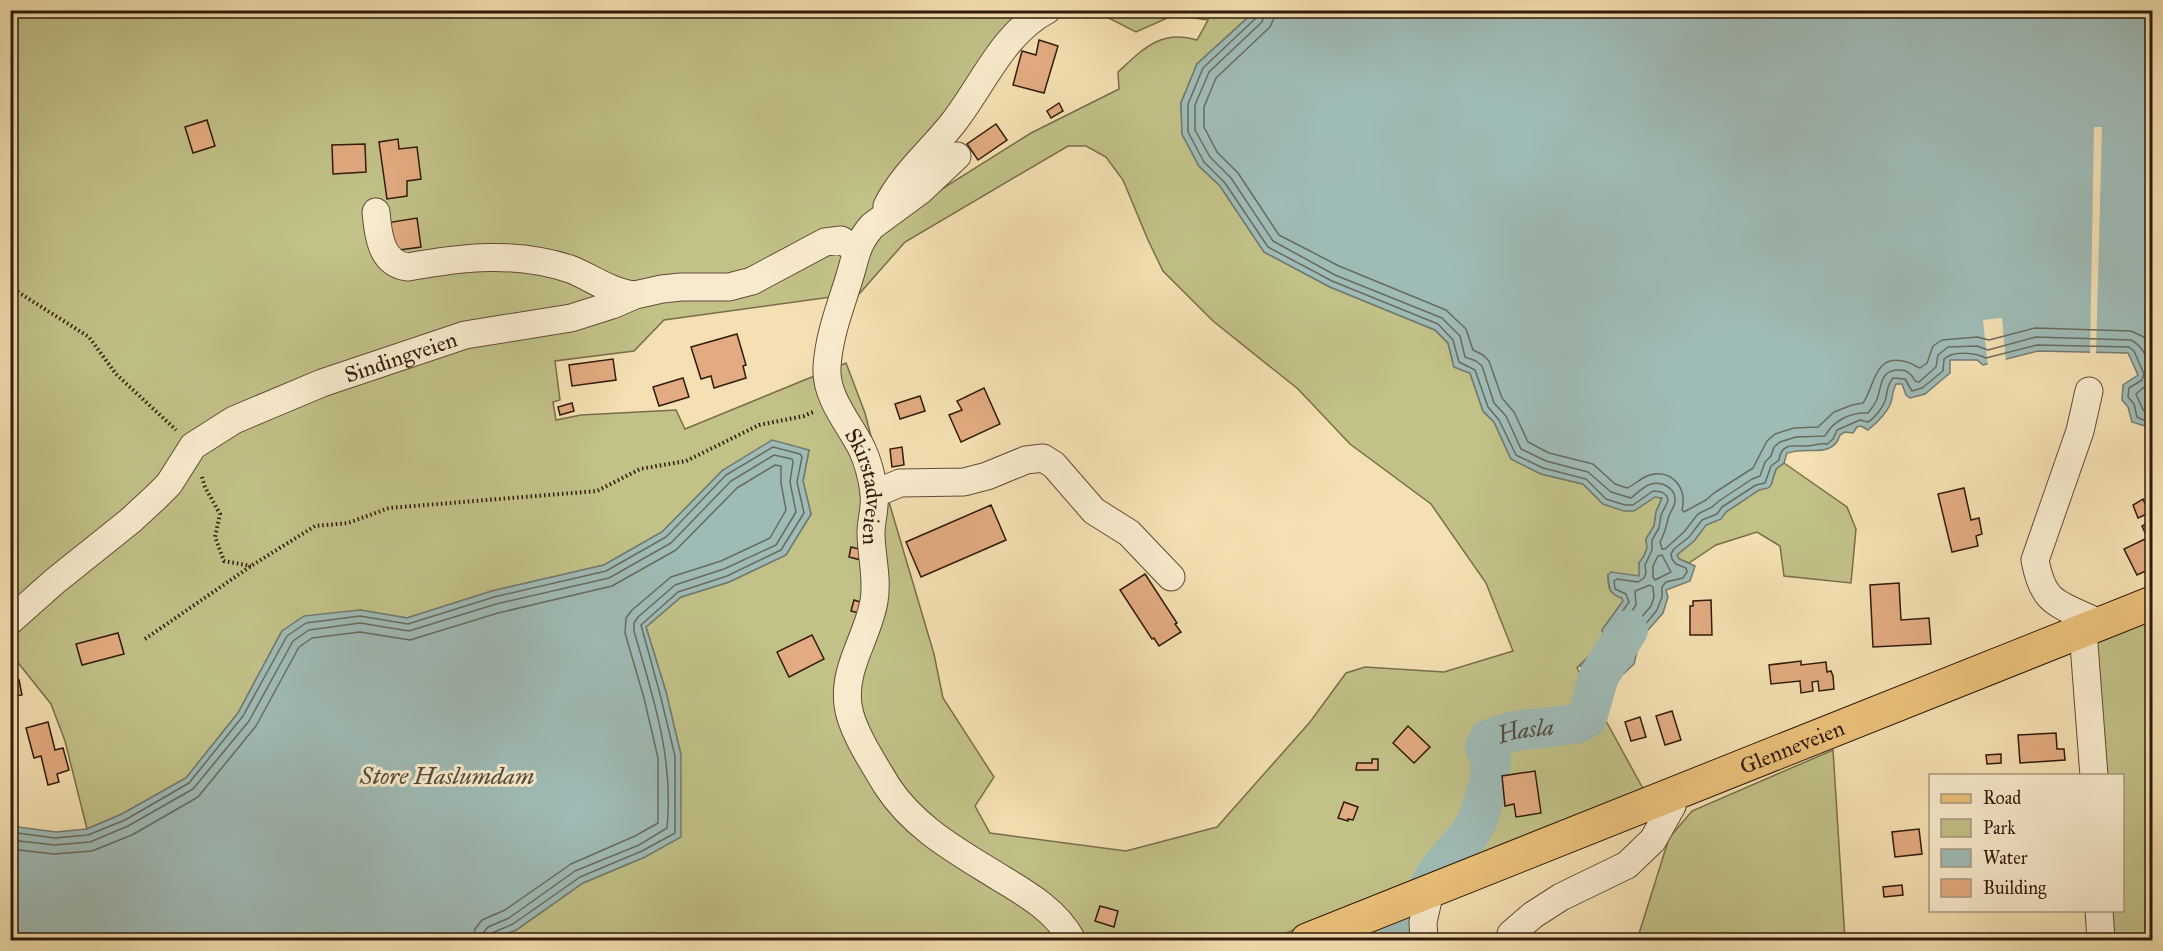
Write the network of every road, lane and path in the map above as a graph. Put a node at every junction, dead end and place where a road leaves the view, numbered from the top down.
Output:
1 (1047, 10) edge
2 (957, 156) dead end
3 (376, 212) dead end
4 (882, 218) junction
5 (856, 249) junction
6 (10, 287) edge
7 (634, 295) junction
8 (2089, 391) dead end
9 (836, 400) junction
10 (193, 446) junction
11 (874, 494) junction
12 (251, 566) junction
13 (1171, 577) dead end
14 (2152, 603) edge
15 (10, 621) edge
16 (2088, 630) junction
17 (145, 639) dead end
18 (2094, 774) edge
19 (1668, 798) junction
20 (1430, 891) junction
21 (2099, 912) edge
22 (1511, 934) dead end
23 (1072, 940) edge
24 (1307, 940) edge
25 (1424, 940) edge
26 (2101, 940) edge

1 - 4 street, Skirstadveien
2 - 4 street
3 - 7 street
4 - 5 street, Skirstadveien
5 - 7 street, Sindingveien
5 - 9 street, Skirstadveien
6 - 10 path
7 - 10 street, Sindingveien
8 - 16 street
9 - 11 street, Skirstadveien
9 - 12 path
10 - 12 path
10 - 15 street, Sindingveien
11 - 13 street
11 - 23 street, Skirstadveien
12 - 17 path
14 - 16 main road, Glenneveien
16 - 18 street
16 - 19 main road, Glenneveien
19 - 20 main road, Glenneveien
19 - 22 street
20 - 24 main road, Glenneveien
20 - 25 street
21 - 26 street

